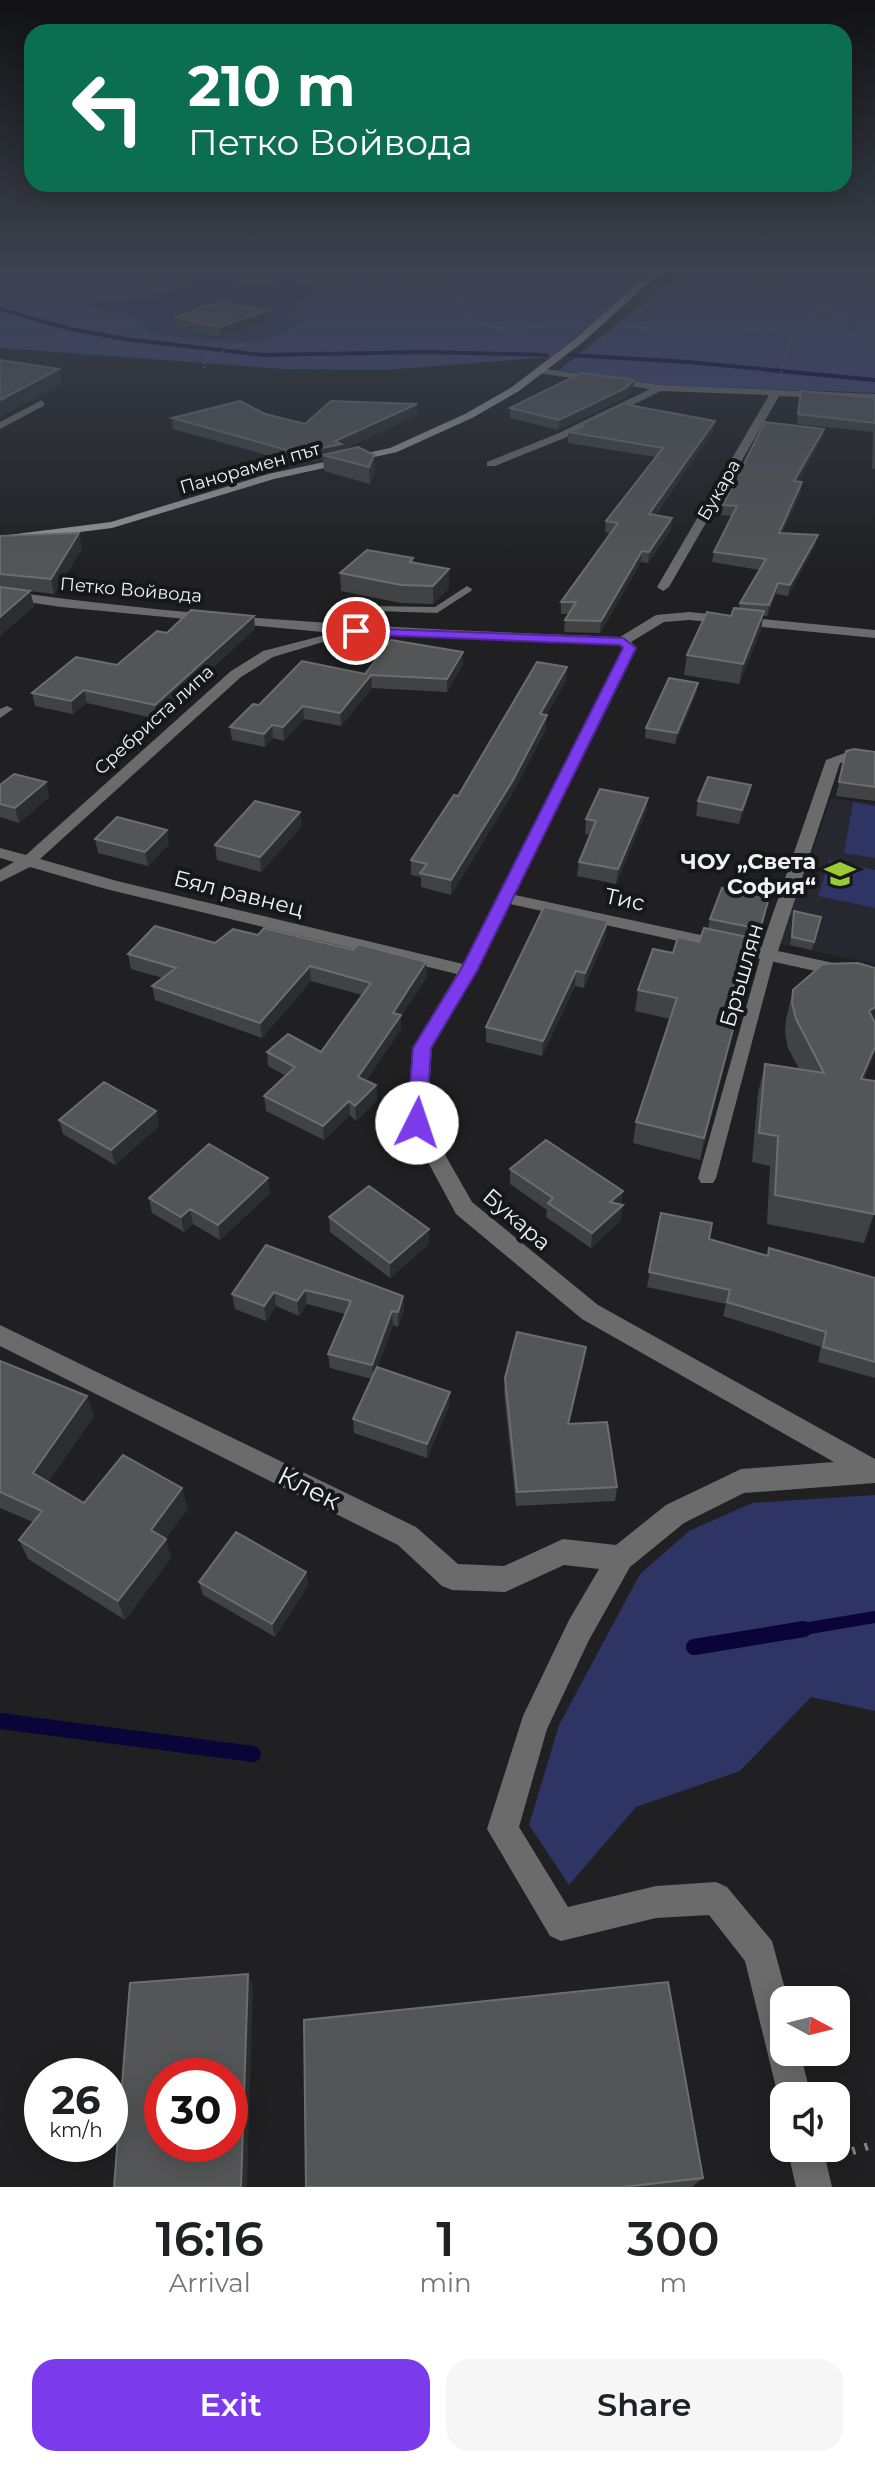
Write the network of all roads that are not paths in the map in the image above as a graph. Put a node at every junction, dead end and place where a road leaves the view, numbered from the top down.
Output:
1 (539, 371) joint
2 (660, 388) junction
3 (776, 392) junction
4 (875, 397) edge
5 (42, 403) edge
6 (0, 426) edge
7 (491, 464) dead end
8 (0, 539) edge
9 (663, 587) dead end
10 (467, 589) dead end
11 (0, 594) edge
12 (356, 631) junction
13 (875, 634) edge
14 (623, 641) junction
15 (875, 758) edge
16 (0, 853) edge
17 (30, 860) junction
18 (0, 877) edge
19 (505, 898) junction
20 (768, 955) junction
21 (468, 971) junction
22 (875, 978) edge
23 (707, 1178) dead end
24 (0, 1335) edge
25 (874, 1471) edge
26 (620, 1558) junction
27 (790, 2082) edge
28 (808, 2162) edge
29 (814, 2187) edge

1 - 2 street
1 - 8 main road, Панорамен път
2 - 3 street
2 - 7 street
3 - 4 street
3 - 9 street, Букара
5 - 6 street
10 - 12 lane
11 - 12 street, Петко Войвода
12 - 14 street, Петко Войвода
12 - 17 street, Сребриста липа
13 - 14 street
14 - 19 street, Букара
15 - 20 street, Бръшлян
16 - 17 street, Бял равнец
17 - 18 street, Сребриста липа
17 - 21 street, Бял равнец
19 - 20 street, Тис
19 - 21 street, Букара
20 - 22 street, Тис
20 - 23 lane, Бръшлян
21 - 25 street, Букара
24 - 26 street, Клек
25 - 26 street
26 - 27 street
28 - 29 street

